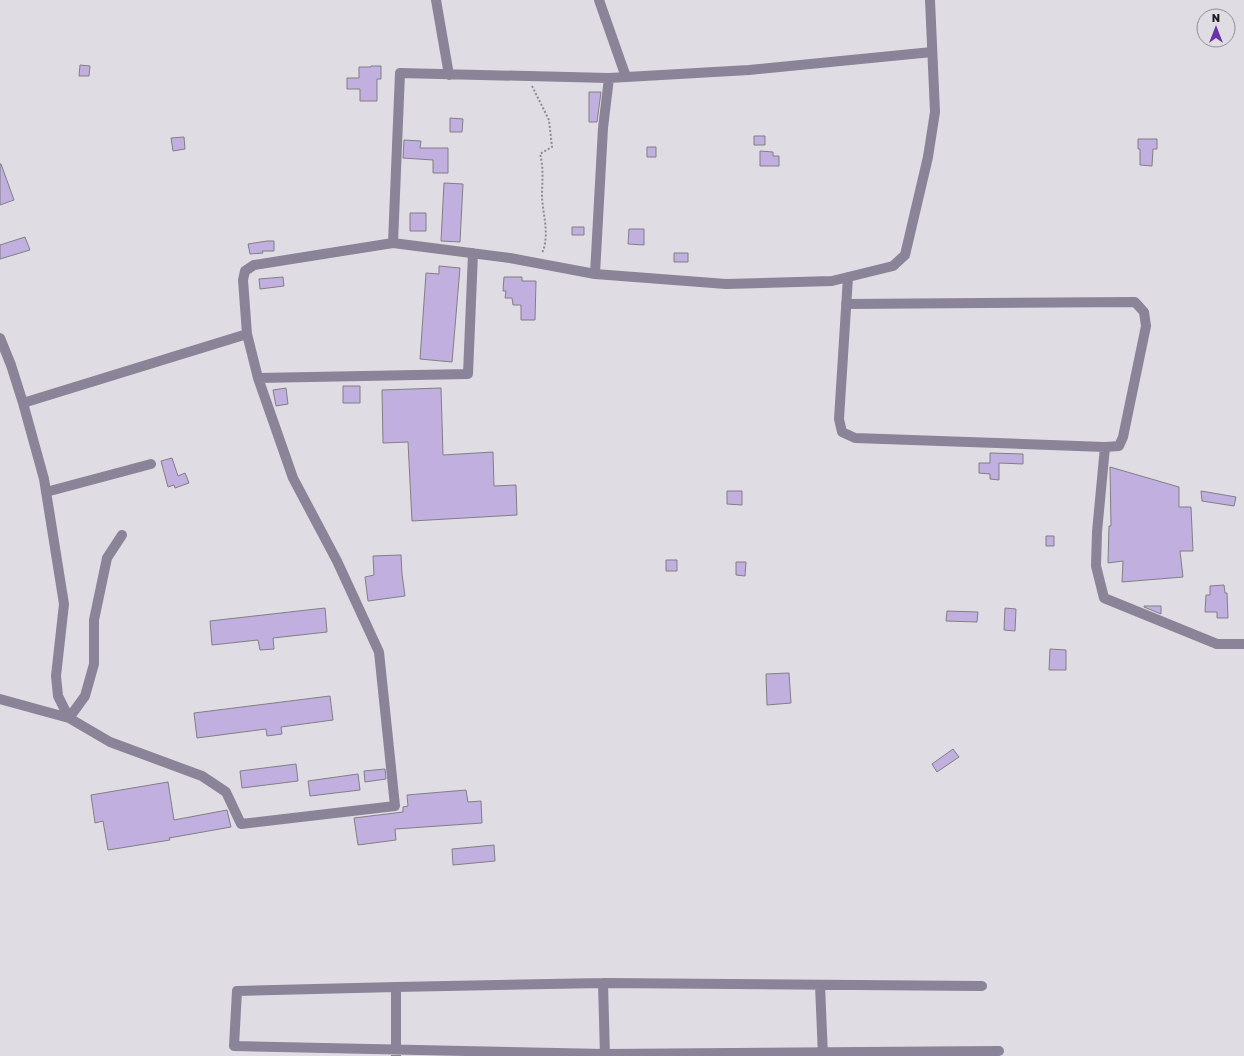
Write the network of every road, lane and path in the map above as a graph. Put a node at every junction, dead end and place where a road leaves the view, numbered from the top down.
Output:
1 (436, 0) edge
2 (599, 0) edge
3 (930, 0) edge
4 (932, 52) junction
5 (449, 75) junction
6 (528, 77) junction
7 (626, 77) junction
8 (609, 78) junction
9 (393, 243) junction
10 (473, 253) junction
11 (538, 263) junction
12 (595, 274) junction
13 (848, 277) junction
14 (846, 304) junction
15 (247, 334) junction
16 (0, 338) edge
17 (258, 378) junction
18 (23, 403) junction
19 (1105, 447) junction
20 (151, 464) dead end
21 (46, 492) junction
22 (122, 535) dead end
23 (1244, 644) edge
24 (0, 699) edge
25 (69, 718) junction
26 (603, 983) junction
27 (820, 985) junction
28 (396, 986) junction
29 (982, 986) dead end
30 (999, 1050) dead end
31 (233, 1051) edge
32 (396, 1053) edge
33 (823, 1054) edge
34 (605, 1055) edge

1 - 5 street
2 - 7 street
3 - 4 street
4 - 7 street
4 - 13 street
5 - 6 street
5 - 9 street
6 - 8 street
6 - 11 path
7 - 8 street
8 - 12 street
9 - 10 street
9 - 15 street
10 - 11 street
10 - 17 street
11 - 12 street
12 - 13 street
13 - 14 street
14 - 19 street
14 - 19 street
15 - 17 street
15 - 18 street
16 - 18 street
17 - 25 street
18 - 21 street
19 - 23 street
20 - 21 street
21 - 25 street
22 - 25 street
24 - 25 street
26 - 27 street
26 - 28 street
26 - 34 street
27 - 29 street
27 - 33 street
28 - 31 street
28 - 32 street
30 - 33 street
31 - 32 street
32 - 34 street
33 - 34 street

